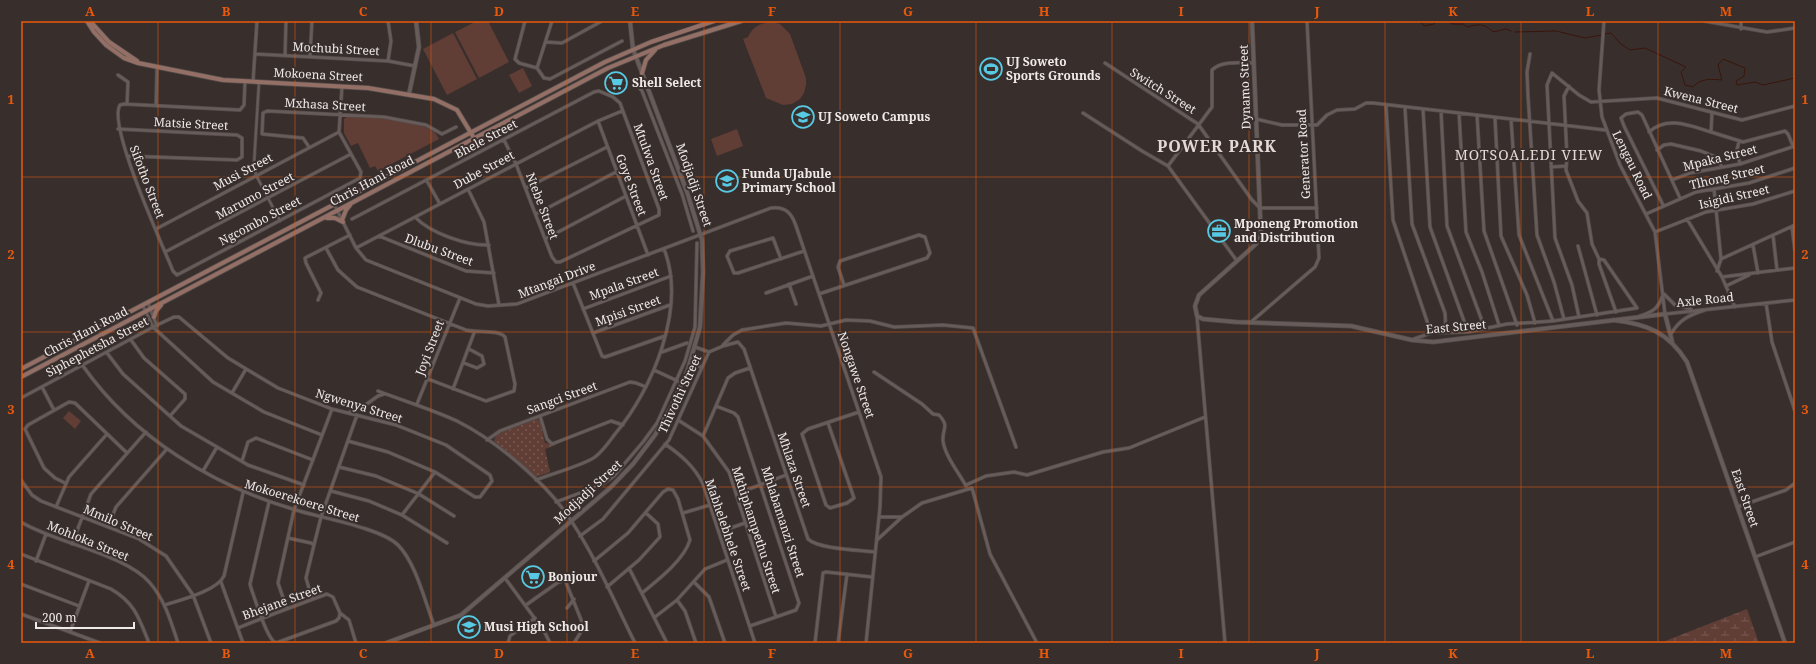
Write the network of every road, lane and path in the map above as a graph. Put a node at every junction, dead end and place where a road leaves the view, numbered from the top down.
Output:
1 (87, 21) edge
2 (90, 21) edge
3 (258, 21) edge
4 (286, 21) edge
5 (312, 21) edge
6 (388, 21) edge
7 (416, 21) edge
8 (525, 21) edge
9 (552, 21) edge
10 (602, 21) edge
11 (630, 21) edge
12 (714, 21) edge
13 (741, 21) edge
14 (1252, 21) edge
15 (1307, 21) edge
16 (1604, 21) edge
17 (1704, 21) edge
18 (1741, 21) edge
19 (1795, 28) edge
20 (1741, 29) junction
21 (622, 41) dead end
22 (546, 42) junction
23 (658, 47) junction
24 (633, 49) junction
25 (255, 54) junction
26 (1530, 54) dead end
27 (285, 56) junction
28 (636, 56) junction
29 (310, 57) junction
30 (388, 61) junction
31 (1105, 63) dead end
32 (1254, 63) junction
33 (143, 64) junction
34 (157, 66) junction
35 (415, 66) junction
36 (537, 68) junction
37 (118, 75) dead end
38 (643, 75) junction
39 (246, 82) junction
40 (253, 82) junction
41 (259, 82) junction
42 (342, 86) junction
43 (1569, 86) junction
44 (409, 94) junction
45 (1600, 102) junction
46 (127, 104) junction
47 (1386, 105) junction
48 (156, 106) junction
49 (1795, 106) edge
50 (1405, 108) junction
51 (1423, 109) junction
52 (622, 111) junction
53 (1441, 111) junction
54 (1083, 113) dead end
55 (1459, 113) junction
56 (1712, 113) junction
57 (341, 114) junction
58 (1477, 115) junction
59 (1495, 118) junction
60 (1256, 119) junction
61 (1511, 119) junction
62 (598, 121) junction
63 (1530, 121) junction
64 (1548, 123) junction
65 (1198, 124) junction
66 (1566, 124) junction
67 (1313, 125) junction
68 (456, 127) dead end
69 (118, 129) junction
70 (1605, 130) junction
71 (339, 132) junction
72 (470, 132) junction
73 (1649, 132) junction
74 (1711, 132) junction
75 (474, 138) junction
76 (504, 140) junction
77 (1740, 141) junction
78 (1794, 146) edge
79 (309, 147) junction
80 (607, 147) junction
81 (1657, 150) junction
82 (352, 154) junction
83 (127, 156) junction
84 (516, 164) junction
85 (1740, 164) junction
86 (1168, 166) junction
87 (1566, 166) junction
88 (1551, 167) junction
89 (1722, 167) junction
90 (1795, 168) edge
91 (616, 172) junction
92 (256, 175) junction
93 (427, 180) junction
94 (1672, 180) junction
95 (526, 188) junction
96 (468, 189) junction
97 (1714, 189) junction
98 (1795, 191) edge
99 (687, 192) junction
100 (682, 194) junction
101 (626, 196) junction
102 (1680, 198) junction
103 (269, 199) junction
104 (353, 202) junction
105 (334, 204) junction
106 (440, 204) junction
107 (1663, 205) junction
108 (1260, 208) junction
109 (1317, 208) junction
110 (1715, 210) junction
111 (338, 211) junction
112 (536, 214) junction
113 (1646, 214) junction
114 (415, 217) junction
115 (324, 218) junction
116 (352, 219) dead end
117 (1687, 219) junction
118 (280, 221) junction
119 (342, 221) junction
120 (637, 226) junction
121 (1794, 226) edge
122 (156, 229) junction
123 (693, 231) dead end
124 (1654, 232) junction
125 (350, 235) junction
126 (700, 235) junction
127 (1773, 235) junction
128 (379, 236) junction
129 (545, 239) junction
130 (697, 243) dead end
131 (489, 245) junction
132 (1753, 245) junction
133 (1578, 246) dead end
134 (326, 248) junction
135 (356, 248) junction
136 (664, 249) junction
137 (804, 251) junction
138 (1795, 251) edge
139 (165, 252) junction
140 (648, 255) junction
141 (781, 259) junction
142 (1599, 259) junction
143 (1721, 259) junction
144 (1236, 261) junction
145 (698, 264) junction
146 (704, 265) junction
147 (1795, 268) edge
148 (1717, 270) junction
149 (1777, 270) junction
150 (173, 271) joint
151 (494, 273) junction
152 (1758, 273) junction
153 (1750, 275) junction
154 (671, 276) junction
155 (813, 276) junction
156 (1722, 277) junction
157 (573, 283) junction
158 (789, 284) junction
159 (844, 285) junction
160 (1726, 286) junction
161 (766, 293) dead end
162 (820, 294) junction
163 (1663, 294) junction
164 (460, 298) junction
165 (318, 300) dead end
166 (1795, 300) edge
167 (165, 302) junction
168 (1766, 303) junction
169 (146, 304) junction
170 (796, 304) dead end
171 (499, 305) junction
172 (670, 305) junction
173 (1735, 307) junction
174 (583, 309) junction
175 (1711, 309) junction
176 (148, 310) junction
177 (1696, 310) junction
178 (1616, 312) junction
179 (1665, 314) junction
180 (1588, 315) junction
181 (1597, 315) junction
182 (1197, 316) junction
183 (1640, 316) junction
184 (154, 317) junction
185 (1579, 317) junction
186 (1617, 318) joint
187 (183, 319) joint
188 (1564, 319) junction
189 (1608, 320) junction
190 (1251, 322) junction
191 (1544, 322) junction
192 (1553, 322) junction
193 (1589, 322) junction
194 (450, 323) junction
195 (829, 324) junction
196 (1535, 324) junction
197 (1499, 325) junction
198 (1517, 325) junction
199 (157, 326) junction
200 (1545, 327) junction
201 (153, 328) junction
202 (1485, 329) junction
203 (157, 330) junction
204 (474, 332) junction
205 (1446, 332) junction
206 (1468, 332) junction
207 (593, 333) junction
208 (1431, 333) junction
209 (665, 336) junction
210 (1670, 336) junction
211 (131, 340) junction
212 (1413, 340) junction
213 (1672, 341) junction
214 (739, 343) joint
215 (687, 344) dead end
216 (723, 346) junction
217 (695, 347) junction
218 (469, 349) junction
219 (661, 352) junction
220 (710, 352) junction
221 (107, 353) junction
222 (464, 363) junction
223 (689, 364) junction
224 (82, 366) junction
225 (702, 367) junction
226 (750, 368) junction
227 (21, 369) edge
228 (246, 369) junction
229 (654, 370) junction
230 (874, 372) dead end
231 (21, 377) edge
232 (428, 379) junction
233 (676, 381) junction
234 (682, 383) junction
235 (42, 387) junction
236 (646, 387) junction
237 (453, 389) junction
238 (378, 391) dead end
239 (232, 393) junction
240 (384, 394) junction
241 (21, 398) edge
242 (417, 404) junction
243 (716, 406) junction
244 (332, 409) junction
245 (54, 410) junction
246 (1795, 411) edge
247 (860, 412) junction
248 (347, 413) junction
249 (357, 415) junction
250 (170, 416) junction
251 (540, 416) junction
252 (1205, 417) junction
253 (678, 420) junction
254 (828, 423) junction
255 (624, 425) junction
256 (146, 432) junction
257 (107, 434) junction
258 (322, 435) junction
259 (703, 436) junction
260 (487, 440) junction
261 (348, 441) junction
262 (665, 444) junction
263 (217, 447) junction
264 (1016, 447) dead end
265 (166, 450) junction
266 (127, 453) junction
267 (313, 460) junction
268 (242, 461) junction
269 (340, 467) junction
270 (203, 471) junction
271 (435, 472) junction
272 (786, 475) junction
273 (21, 480) edge
274 (536, 480) junction
275 (65, 483) junction
276 (1795, 483) edge
277 (762, 484) junction
278 (304, 485) junction
279 (966, 485) junction
280 (968, 488) junction
281 (331, 491) junction
282 (243, 492) junction
283 (419, 494) junction
284 (736, 494) junction
285 (268, 502) junction
286 (556, 502) junction
287 (710, 505) junction
288 (56, 507) junction
289 (1737, 507) junction
290 (294, 510) junction
291 (646, 513) junction
292 (683, 514) junction
293 (402, 515) junction
294 (454, 516) dead end
295 (82, 517) junction
296 (320, 517) junction
297 (879, 517) junction
298 (902, 517) junction
299 (572, 521) junction
300 (21, 522) edge
301 (745, 523) junction
302 (108, 527) junction
303 (719, 532) junction
304 (46, 534) junction
305 (580, 536) junction
306 (288, 538) junction
307 (876, 540) junction
308 (1795, 542) edge
309 (448, 543) dead end
310 (72, 544) junction
311 (314, 545) junction
312 (874, 552) junction
313 (21, 554) edge
314 (1755, 557) junction
315 (36, 560) junction
316 (727, 560) junction
317 (594, 561) junction
318 (629, 568) junction
319 (847, 574) junction
320 (872, 577) junction
321 (506, 578) junction
322 (89, 581) junction
323 (220, 582) junction
324 (694, 582) junction
325 (21, 584) edge
326 (607, 587) junction
327 (642, 593) junction
328 (193, 595) junction
329 (312, 599) junction
330 (574, 599) junction
331 (677, 600) junction
332 (526, 605) junction
333 (79, 606) junction
334 (164, 606) junction
335 (287, 608) junction
336 (567, 608) dead end
337 (340, 613) junction
338 (21, 614) edge
339 (654, 617) junction
340 (776, 617) junction
341 (262, 618) junction
342 (535, 618) junction
343 (434, 626) junction
344 (750, 626) junction
345 (238, 628) junction
346 (70, 632) junction
347 (100, 643) edge
348 (148, 643) edge
349 (178, 643) edge
350 (212, 643) edge
351 (243, 643) edge
352 (356, 643) edge
353 (386, 643) edge
354 (508, 643) edge
355 (550, 643) edge
356 (574, 643) edge
357 (635, 643) edge
358 (667, 643) edge
359 (696, 643) edge
360 (725, 643) edge
361 (755, 643) edge
362 (815, 643) edge
363 (838, 643) edge
364 (866, 643) edge
365 (1037, 643) edge
366 (1224, 643) edge
367 (1785, 643) edge

1 - 33 main road, Mokoena Street
2 - 33 main road, Mokoena Street
3 - 25 street
4 - 27 street
5 - 29 street
6 - 30 street
7 - 35 street
8 - 36 street
9 - 22 street
10 - 22 street
11 - 24 street, Modjadji Street
12 - 24 main road, Chris Hani Road
13 - 23 main road, Chris Hani Road
14 - 32 street, Dynamo Street
15 - 67 street, Generator Road
16 - 45 street, Lengau Road
17 - 20 street
18 - 20 street
19 - 20 street
21 - 36 street
22 - 36 street
23 - 28 main road, Chris Hani Road
23 - 38 main road
24 - 28 street, Modjadji Street
24 - 72 main road, Chris Hani Road
25 - 27 street, Mochubi Street
25 - 40 street
26 - 63 street
27 - 29 street, Mochubi Street
28 - 38 street, Modjadji Street
28 - 75 main road, Chris Hani Road
29 - 30 street, Mochubi Street
30 - 35 street, Mochubi Street
31 - 65 street, Switch Street
32 - 60 street, Dynamo Street
32 - 65 street
33 - 34 main road, Mokoena Street
34 - 39 main road, Mokoena Street
34 - 48 street
35 - 44 street
37 - 46 street
38 - 99 street, Modjadji Street
38 - 100 street
39 - 40 main road, Mokoena Street
39 - 48 street
40 - 41 main road, Mokoena Street
41 - 42 main road, Mokoena Street
41 - 92 street
42 - 44 main road, Mokoena Street
42 - 57 street
43 - 45 street
43 - 64 street
43 - 66 street
44 - 72 main road, Mokoena Street
45 - 56 street, Kwena Street
45 - 70 street, Lengau Road
46 - 48 street
46 - 69 street, Sifotho Street
47 - 50 street
47 - 67 street
47 - 208 street
49 - 56 street, Kwena Street
50 - 51 street
50 - 205 street
51 - 53 street
51 - 206 street
52 - 62 street, Dube Street
52 - 76 street, Bhele Street
52 - 120 street, Mtulwa Street
53 - 55 street
53 - 202 street
54 - 86 street
55 - 58 street
55 - 197 street
56 - 74 street
57 - 68 street, Mxhasa Street
57 - 71 street
57 - 79 street, Mxhasa Street
58 - 59 street
58 - 198 street
59 - 61 street
59 - 196 street
60 - 67 street
60 - 108 street, Dynamo Street
61 - 63 street
61 - 192 street
62 - 80 street, Goye Street
62 - 84 street, Dube Street
63 - 64 street
63 - 188 street
64 - 66 street
64 - 88 street
65 - 86 street
65 - 108 street, Switch Street
66 - 70 street
66 - 87 street
67 - 109 street, Generator Road
69 - 83 street, Sifotho Street
69 - 83 street, Matsie Street
70 - 113 street, Lengau Road
71 - 79 street, Musi Street
71 - 82 street
72 - 75 main road, Mokoena Street
72 - 105 main road, Chris Hani Road
73 - 74 street
73 - 81 street
73 - 107 street
74 - 77 street
75 - 104 main road, Chris Hani Road
76 - 84 street, Ntebe Street
76 - 93 street, Bhele Street
77 - 78 street
77 - 85 street
78 - 85 street, Mpaka Street
79 - 92 street, Musi Street
80 - 91 street, Goye Street
80 - 95 street
81 - 89 street
81 - 94 street
82 - 103 street, Marumo Street
82 - 118 street, Ngcombo Street
83 - 122 street, Sifotho Street
84 - 95 street, Ntebe Street
84 - 96 street, Dube Street
85 - 89 street, Mpaka Street
86 - 144 street
87 - 88 street
87 - 142 street
88 - 185 street
89 - 94 street, Mpaka Street
90 - 97 street, Tlhong Street
91 - 101 street, Goye Street
91 - 112 street
92 - 103 street
92 - 122 street, Musi Street
93 - 106 street
93 - 116 street, Bhele Street
94 - 102 street
95 - 112 street, Ntebe Street
96 - 106 street, Dube Street
96 - 131 street
97 - 102 street, Tlhong Street
97 - 110 street
98 - 110 street, Isigidi Street
99 - 100 street
99 - 126 street, Modjadji Street
100 - 123 street
101 - 120 street, Goye Street
101 - 129 street
102 - 107 street, Tlhong Street
103 - 118 street
103 - 139 street, Marumo Street
104 - 111 main road, Chris Hani Road
104 - 119 main road
105 - 111 street, Mtangai Drive
105 - 169 main road, Chris Hani Road
106 - 114 street, Dube Street
107 - 113 street, Tlhong Street
108 - 109 street
108 - 144 street, Dynamo Street
109 - 190 street, Generator Road
110 - 117 street, Isigidi Street
110 - 143 street
111 - 115 main road, Chris Hani Road
111 - 119 street, Mtangai Drive
112 - 129 street, Ntebe Street
113 - 124 street, Lengau Road
114 - 128 street, Dube Street
114 - 131 street
115 - 119 main road
115 - 167 main road, Chris Hani Road
117 - 124 street, Isigidi Street
117 - 148 street
118 - 150 street, Ngcombo Street
119 - 125 street, Mtangai Drive
120 - 129 street, Ntebe Street
120 - 140 street, Goye Street
121 - 127 street
121 - 138 street
122 - 139 street, Sifotho Street
124 - 163 street, Lengau Road
125 - 134 street
125 - 135 street, Mtangai Drive
126 - 136 street, Mtangai Drive
126 - 137 street, Nongawe Street
126 - 146 street, Modjadji Street
127 - 132 street
127 - 149 street
128 - 135 street, Dube Street
128 - 151 street, Dlubu Street
130 - 145 street
131 - 151 street
132 - 143 street
132 - 152 street
133 - 181 street
134 - 165 street
134 - 194 street
135 - 164 street, Mtangai Drive
136 - 140 street, Mtangai Drive
136 - 154 street
137 - 141 street
137 - 155 street, Nongawe Street
139 - 150 street, Sifotho Street
140 - 157 street, Mtangai Drive
141 - 141 street
142 - 178 street
142 - 178 street
143 - 148 street
144 - 182 street, Dynamo Street
145 - 146 street
145 - 233 street
146 - 217 street, Modjadji Street
147 - 149 street
148 - 156 street
149 - 152 street
151 - 171 street
152 - 153 street
153 - 156 street
153 - 160 street
154 - 172 street
154 - 174 street, Mpala Street
155 - 158 street
155 - 162 street, Nongawe Street
156 - 160 street
157 - 171 street, Mtangai Drive
157 - 174 street
158 - 161 street
158 - 170 street
159 - 159 street
159 - 162 street
160 - 173 street
162 - 195 street, Nongawe Street
163 - 177 street
163 - 179 street, Lengau Road
163 - 183 street
164 - 171 street, Mtangai Drive
164 - 194 street, Joyi Street
166 - 168 street, Axle Road
167 - 176 main road, Chris Hani Road
167 - 184 main road
168 - 173 street, Axle Road
168 - 246 street
169 - 176 street
169 - 176 street
169 - 227 main road, Chris Hani Road
172 - 207 street, Mpisi Street
172 - 209 street
173 - 175 street, Axle Road
174 - 207 street
175 - 177 street, Axle Road
175 - 210 street
176 - 184 street
176 - 201 street
176 - 231 main road, Chris Hani Road
177 - 179 street, Axle Road
178 - 181 street
179 - 183 street, Axle Road
179 - 210 street
180 - 181 street
180 - 185 street
180 - 193 street
182 - 190 street
182 - 252 street
183 - 186 street, Axle Road
184 - 199 street
185 - 188 street
186 - 189 street, East Street
187 - 199 street, Siphephetsha Street
187 - 228 street, Ngwenya Street
188 - 192 street
189 - 193 street, East Street
189 - 213 street
190 - 212 street, East Street
191 - 192 street
191 - 196 street
191 - 200 street
193 - 200 street, East Street
194 - 204 street
194 - 232 street, Joyi Street
195 - 216 street
195 - 247 street, Nongawe Street
195 - 264 street
196 - 198 street
197 - 198 street
197 - 202 street
199 - 201 street, Siphephetsha Street
199 - 203 street
200 - 212 street, East Street
201 - 203 street
201 - 211 street, Siphephetsha Street
202 - 206 street
203 - 239 street
204 - 218 street
204 - 237 street
205 - 206 street
205 - 208 street
207 - 209 street
208 - 212 street
209 - 219 street
210 - 213 street
211 - 221 street, Siphephetsha Street
211 - 250 street
213 - 289 street, East Street
214 - 216 street, Thivothi Street
214 - 226 street, Mhlaza Street
215 - 219 street
216 - 220 street, Thivothi Street
217 - 220 street
217 - 223 street, Modjadji Street
218 - 222 street
218 - 222 street
219 - 229 street
220 - 225 street, Thivothi Street
221 - 224 street, Siphephetsha Street
221 - 250 street
222 - 237 street
223 - 225 street
223 - 234 street, Modjadji Street
224 - 235 street, Siphephetsha Street
224 - 256 street, Mokoerekoere Street
225 - 253 street, Thivothi Street
226 - 243 street
226 - 272 street, Mhlaza Street
228 - 239 street
228 - 244 street, Ngwenya Street
229 - 233 street
229 - 236 street
230 - 279 street
232 - 237 street
232 - 242 street, Joyi Street
233 - 234 street
233 - 286 street
234 - 299 street, Modjadji Street
235 - 241 street, Siphephetsha Street
235 - 245 street
236 - 251 street, Sangci Street
236 - 255 street
238 - 240 street
239 - 258 street
240 - 242 street
240 - 248 street
242 - 260 street
243 - 259 street
243 - 277 street, Mhlabamanzi Street
244 - 248 street, Ngwenya Street
244 - 258 street
245 - 257 street
245 - 275 street
247 - 254 street
247 - 297 street, Nongawe Street
248 - 249 street, Ngwenya Street
249 - 261 street
249 - 271 street, Ngwenya Street
250 - 263 street
251 - 255 street
251 - 260 street, Sangci Street
252 - 279 street
252 - 366 street
253 - 259 street, Mkhiphampethu Street
253 - 262 street, Thivothi Street
254 - 254 street
255 - 274 street
256 - 265 street, Mokoerekoere Street
256 - 266 street
257 - 266 street
257 - 275 street
258 - 267 street
259 - 284 street, Mkhiphampethu Street
260 - 274 street
261 - 269 street
261 - 271 street
262 - 287 street, Mabhelebhele Street
262 - 305 street, Thivothi Street
263 - 268 street
263 - 270 street
265 - 270 street, Mokoerekoere Street
265 - 302 street
266 - 295 street
267 - 268 street
267 - 278 street
268 - 278 street
269 - 281 street
269 - 283 street
270 - 282 street, Mokoerekoere Street
271 - 283 street
272 - 277 street
272 - 312 street, Mhlaza Street
273 - 288 street, Mmilo Street
274 - 286 street
275 - 288 street
276 - 289 street
277 - 284 street
277 - 340 street, Mhlabamanzi Street
278 - 290 street
279 - 280 street
280 - 298 street
280 - 365 street
281 - 293 street
281 - 296 street
282 - 285 street, Mokoerekoere Street
282 - 323 street
283 - 293 street
283 - 294 street
284 - 301 street, Mkhiphampethu Street
285 - 290 street, Mokoerekoere Street
285 - 341 street
286 - 299 street
287 - 292 street
287 - 303 street, Mabhelebhele Street
288 - 295 street, Mmilo Street
289 - 314 street, East Street
290 - 296 street, Mokoerekoere Street
290 - 306 street
291 - 292 street
291 - 317 street
291 - 318 street
292 - 327 street
293 - 309 street
295 - 302 street, Mmilo Street
295 - 310 street
296 - 311 street
296 - 343 street, Mokoerekoere Street
297 - 298 street
297 - 307 street, Nongawe Street
298 - 307 street
299 - 305 street
299 - 321 street, Modjadji Street
300 - 304 street, Mohloka Street
301 - 303 street
301 - 340 street, Mkhiphampethu Street
302 - 328 street, Mmilo Street
303 - 316 street, Mabhelebhele Street
304 - 310 street, Mohloka Street
304 - 315 street
305 - 317 street
306 - 311 street
306 - 335 street
307 - 312 street, Nongawe Street
308 - 314 street
310 - 334 street, Mohloka Street
311 - 329 street
312 - 320 street, Nongawe Street
313 - 315 street
314 - 367 street, East Street
315 - 322 street
316 - 324 street
316 - 344 street, Mabhelebhele Street
317 - 326 street
318 - 326 street
318 - 327 street
319 - 320 street
319 - 362 street
319 - 363 street
320 - 364 street, Nongawe Street
321 - 332 street
321 - 343 street, Modjadji Street
322 - 333 street
322 - 348 street
323 - 328 street
323 - 345 street
324 - 331 street
324 - 360 street
325 - 333 street
326 - 357 street
327 - 339 street
328 - 334 street
328 - 350 street, Mmilo Street
329 - 335 street, Bhejane Street
329 - 337 street, Bhejane Street
330 - 332 street
330 - 336 street
330 - 356 street
331 - 339 street
331 - 359 street
332 - 342 street
333 - 346 street
334 - 349 street, Mohloka Street
335 - 341 street, Bhejane Street
337 - 341 street
337 - 352 street
338 - 346 street
339 - 358 street
340 - 344 street, Mhlabamanzi Street
341 - 345 street, Bhejane Street
342 - 354 street
342 - 355 street
343 - 353 street, Modjadji Street
344 - 361 street, Mabhelebhele Street
345 - 351 street
346 - 347 street

